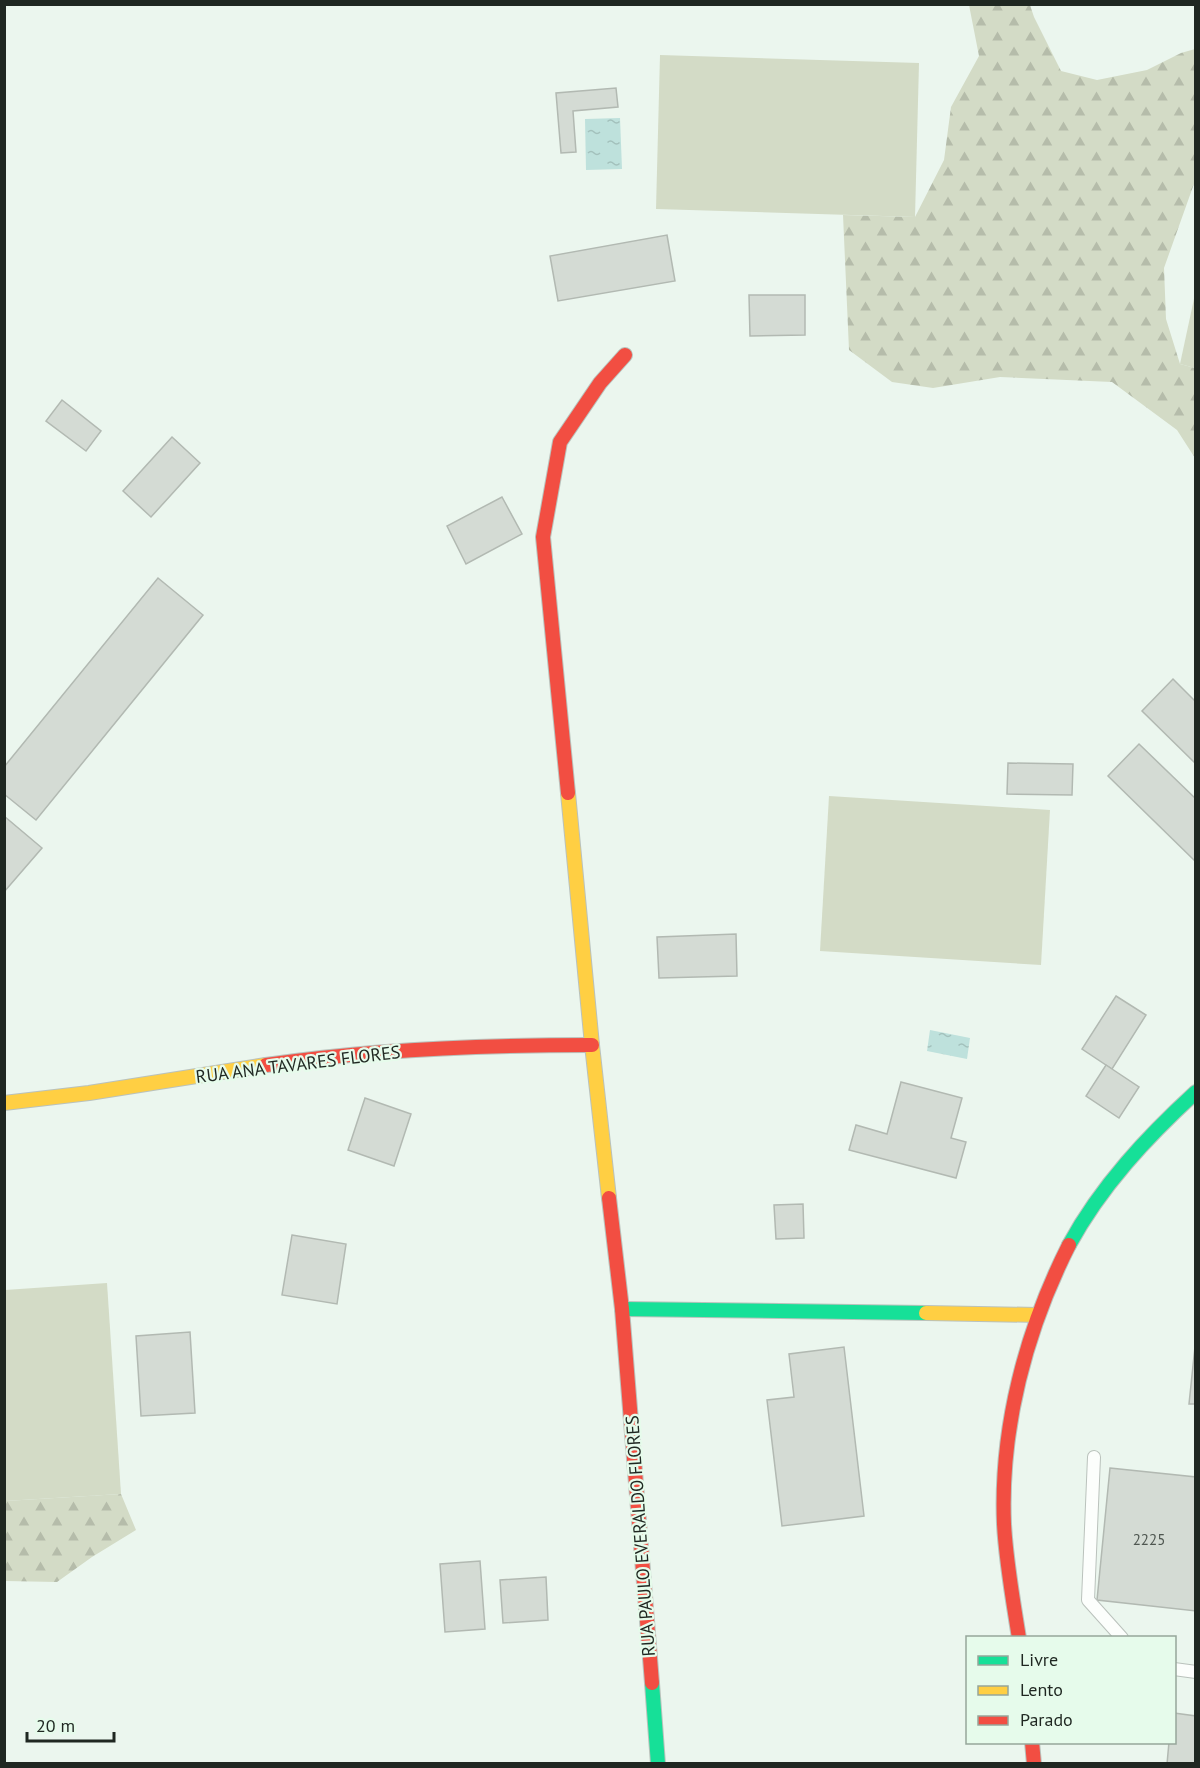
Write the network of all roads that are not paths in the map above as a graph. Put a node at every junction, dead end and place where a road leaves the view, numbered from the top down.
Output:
1 (625, 355) dead end
2 (592, 1045) junction
3 (1196, 1092) edge
4 (4, 1103) edge
5 (622, 1309) junction
6 (1038, 1315) junction
7 (1094, 1456) dead end
8 (1019, 1636) edge
9 (1120, 1636) edge
10 (1176, 1669) edge
11 (1196, 1672) edge
12 (1032, 1744) edge
13 (658, 1764) edge
14 (1034, 1764) edge

1 - 2 street, RUA PAULO EVERALDO FLORES
2 - 4 street, RUA ANA TAVARES FLORES
2 - 5 street, RUA PAULO EVERALDO FLORES
3 - 6 street
5 - 6 street
5 - 13 street, RUA PAULO EVERALDO FLORES
6 - 8 street
7 - 9 lane
10 - 11 lane
12 - 14 street

